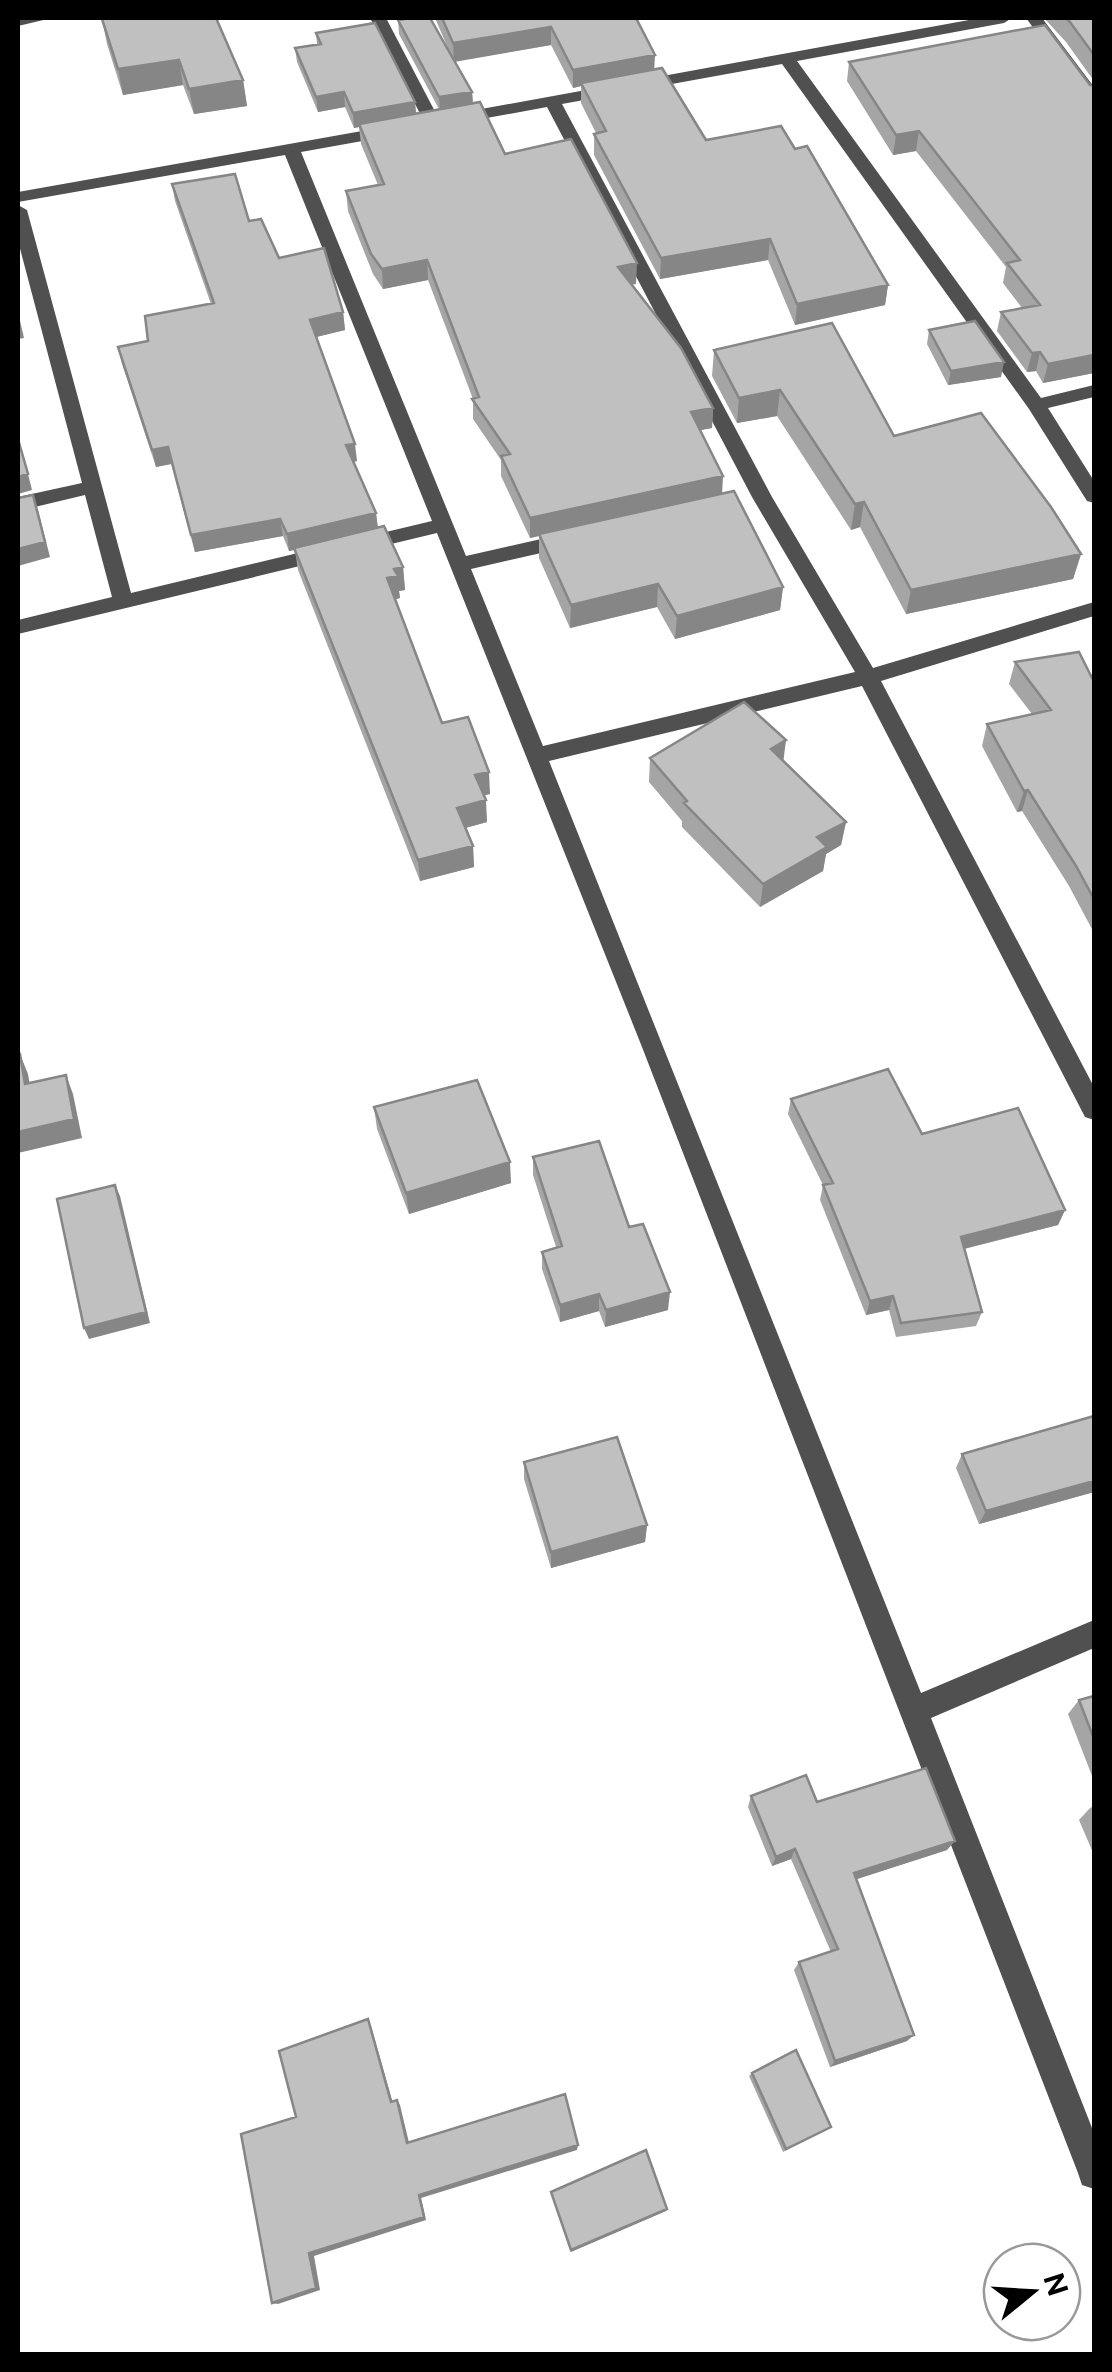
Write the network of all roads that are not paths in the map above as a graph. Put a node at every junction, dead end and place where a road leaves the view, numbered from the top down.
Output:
1 (44, 18) edge
2 (378, 18) edge
3 (1004, 18) edge
4 (1034, 18) edge
5 (18, 22) edge
6 (785, 56) junction
7 (1094, 98) edge
8 (553, 102) junction
9 (433, 123) junction
10 (291, 148) junction
11 (18, 197) edge
12 (18, 210) edge
13 (1094, 392) edge
14 (1036, 405) junction
15 (93, 487) junction
16 (1094, 496) edge
17 (18, 504) edge
18 (442, 525) junction
19 (593, 535) edge
20 (461, 564) junction
21 (123, 600) junction
22 (1094, 609) edge
23 (18, 626) edge
24 (868, 677) junction
25 (535, 756) junction
26 (1094, 1110) edge
27 (1094, 1634) edge
28 (914, 1710) junction
29 (1094, 2173) edge

1 - 5 street
2 - 9 street
3 - 6 street
4 - 7 street
6 - 8 street
6 - 14 street
8 - 9 street
8 - 24 street
9 - 10 street
10 - 11 street
10 - 18 street
12 - 15 street
13 - 14 street
14 - 16 street
15 - 17 street
15 - 21 street
18 - 20 street
18 - 21 street
19 - 20 street
20 - 25 street
21 - 23 street
22 - 24 street
24 - 25 street
24 - 26 street
25 - 28 street
27 - 28 street
28 - 29 street

